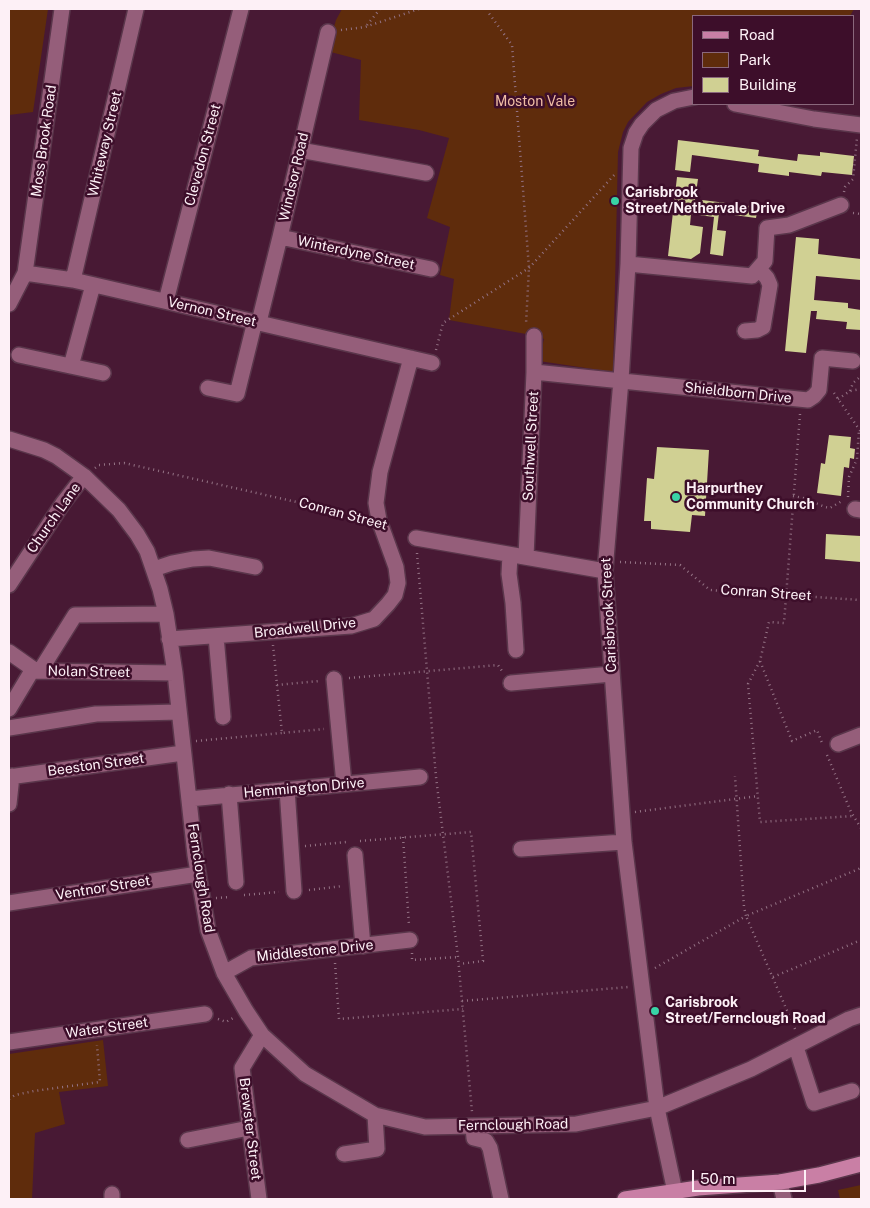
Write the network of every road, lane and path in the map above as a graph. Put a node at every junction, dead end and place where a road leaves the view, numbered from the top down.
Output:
1 (62, 9) edge
2 (136, 9) edge
3 (241, 9) edge
4 (380, 9) edge
5 (419, 9) edge
6 (488, 9) edge
7 (365, 27) junction
8 (328, 32) joint
9 (692, 97) edge
10 (740, 105) edge
11 (860, 125) edge
12 (300, 150) junction
13 (630, 166) junction
14 (426, 173) dead end
15 (841, 205) joint
16 (280, 237) junction
17 (628, 264) junction
18 (529, 268) junction
19 (431, 269) dead end
20 (758, 269) junction
21 (25, 273) junction
22 (73, 280) junction
23 (92, 285) junction
24 (166, 302) junction
25 (9, 304) edge
26 (257, 322) junction
27 (745, 331) dead end
28 (534, 336) joint
29 (19, 355) dead end
30 (411, 358) junction
31 (853, 361) dead end
32 (432, 363) joint
33 (71, 366) junction
34 (534, 372) junction
35 (103, 373) dead end
36 (861, 376) edge
37 (621, 380) junction
38 (820, 381) junction
39 (208, 388) dead end
40 (861, 389) edge
41 (850, 390) junction
42 (801, 399) junction
43 (838, 399) junction
44 (860, 431) edge
45 (9, 439) edge
46 (84, 476) junction
47 (793, 496) junction
48 (855, 506) edge
49 (379, 520) junction
50 (416, 538) joint
51 (510, 555) junction
52 (526, 557) junction
53 (619, 562) dead end
54 (255, 567) dead end
55 (154, 570) junction
56 (605, 571) junction
57 (9, 585) edge
58 (785, 594) junction
59 (861, 600) edge
60 (166, 614) junction
61 (272, 632) junction
62 (216, 636) junction
63 (169, 639) junction
64 (516, 650) dead end
65 (9, 652) edge
66 (760, 661) junction
67 (37, 670) junction
68 (427, 671) junction
69 (175, 673) junction
70 (612, 674) junction
71 (334, 679) junction
72 (511, 683) joint
73 (277, 685) junction
74 (9, 709) edge
75 (179, 712) junction
76 (223, 717) dead end
77 (9, 728) edge
78 (338, 728) junction
79 (282, 733) junction
80 (861, 735) edge
81 (838, 744) dead end
82 (183, 748) junction
83 (735, 776) dead end
84 (10, 777) edge
85 (420, 777) dead end
86 (344, 784) junction
87 (287, 789) junction
88 (229, 794) junction
89 (758, 796) junction
90 (737, 798) junction
91 (189, 799) junction
92 (9, 804) edge
93 (622, 814) junction
94 (854, 816) junction
95 (861, 828) edge
96 (443, 834) junction
97 (403, 837) junction
98 (347, 842) dead end
99 (624, 842) junction
100 (291, 847) junction
101 (356, 848) joint
102 (521, 849) dead end
103 (861, 868) edge
104 (198, 874) junction
105 (236, 882) dead end
106 (294, 891) dead end
107 (230, 897) dead end
108 (202, 899) junction
109 (9, 902) edge
110 (746, 916) junction
111 (410, 940) junction
112 (861, 940) edge
113 (363, 946) junction
114 (334, 949) junction
115 (458, 957) junction
116 (459, 964) junction
117 (224, 973) junction
118 (773, 977) junction
119 (641, 981) junction
120 (462, 1001) junction
121 (463, 1009) junction
122 (246, 1011) junction
123 (205, 1014) joint
124 (861, 1015) edge
125 (96, 1029) junction
126 (262, 1035) junction
127 (9, 1042) edge
128 (799, 1046) junction
129 (852, 1091) dead end
130 (9, 1099) edge
131 (657, 1108) junction
132 (375, 1115) junction
133 (473, 1127) junction
134 (249, 1128) junction
135 (188, 1140) dead end
136 (344, 1154) dead end
137 (861, 1164) edge
138 (780, 1182) junction
139 (676, 1192) junction
140 (699, 1194) edge
141 (259, 1199) edge
142 (501, 1199) edge
143 (626, 1199) edge
144 (784, 1199) edge

1 - 21 street, Moss Brook Road
2 - 22 street, Whiteway Street
3 - 24 street, Clevedon Street
4 - 7 path
5 - 7 path
6 - 18 path
7 - 8 path
8 - 12 street, Windsor Road
9 - 13 street, Carisbrook Street
10 - 11 street
11 - 15 path
12 - 14 street
12 - 16 street, Windsor Road
13 - 17 street, Carisbrook Street
13 - 18 path
15 - 20 street
16 - 19 street, Winterdyne Street
16 - 26 street, Windsor Road
17 - 20 street
17 - 37 street, Carisbrook Street
18 - 28 path
18 - 32 path
20 - 27 street
21 - 22 street, Vernon Street
21 - 25 street
22 - 23 street, Vernon Street
23 - 24 street, Vernon Street
23 - 33 street
24 - 26 street, Vernon Street
26 - 30 street, Vernon Street
26 - 39 street, Windsor Road
28 - 34 street, Southwell Street
29 - 33 street
30 - 32 street, Vernon Street
30 - 49 street, Broadwell Drive
31 - 38 street, Shieldborn Drive
33 - 35 street
34 - 37 street, Shieldborn Drive
34 - 52 street, Southwell Street
36 - 41 path
37 - 42 street, Shieldborn Drive
37 - 56 street, Carisbrook Street
38 - 42 street, Shieldborn Drive
38 - 43 path
40 - 41 path
41 - 43 path
42 - 47 path
43 - 44 path
44 - 48 path
45 - 46 street, Fernclough Road
46 - 49 path, Conran Street
46 - 55 street, Fernclough Road
46 - 57 street, Church Lane
47 - 48 path
47 - 58 path
49 - 61 street, Broadwell Drive
50 - 51 street
50 - 68 path
51 - 52 street
51 - 64 street
52 - 56 street
53 - 58 path, Conran Street
54 - 55 street
55 - 60 street, Fernclough Road
56 - 70 street, Carisbrook Street
58 - 59 path, Conran Street
58 - 66 path
60 - 63 street, Fernclough Road
60 - 67 street
61 - 62 street, Broadwell Drive
61 - 73 path
62 - 63 street, Broadwell Drive
62 - 76 street
63 - 69 street, Fernclough Road
65 - 67 street, Nolan Street
66 - 89 path
66 - 94 path
67 - 69 street, Nolan Street
67 - 74 street
68 - 71 path
68 - 72 path
68 - 96 path
69 - 75 street, Fernclough Road
70 - 72 street
70 - 93 street, Carisbrook Street
71 - 73 path
71 - 78 street
73 - 79 path
75 - 77 street
75 - 82 street, Fernclough Road
78 - 79 path
78 - 86 street
79 - 82 path
80 - 81 street
82 - 84 street, Beeston Street
82 - 91 street, Fernclough Road
83 - 90 path
84 - 92 street
85 - 86 street, Hemmington Drive
86 - 87 street, Hemmington Drive
87 - 88 street, Hemmington Drive
87 - 100 street
88 - 91 street, Hemmington Drive
88 - 105 street
89 - 90 path
89 - 94 path
90 - 93 path
90 - 110 path
91 - 104 street, Fernclough Road
93 - 99 street, Carisbrook Street
94 - 95 path
96 - 97 path
96 - 115 path
96 - 116 path
97 - 101 path
97 - 111 path
98 - 100 path
99 - 102 street
99 - 119 street, Carisbrook Street
100 - 106 street
101 - 113 street
103 - 110 path
104 - 108 street, Fernclough Road
104 - 109 street, Ventnor Street
107 - 108 path
108 - 117 street, Fernclough Road
110 - 118 path
110 - 119 path
111 - 113 street, Middlestone Drive
111 - 115 path
112 - 118 path
113 - 114 street, Middlestone Drive
114 - 117 street, Middlestone Drive
114 - 121 path
115 - 116 path
116 - 120 path
117 - 122 street, Fernclough Road
118 - 128 path
119 - 120 path
119 - 131 street, Carisbrook Street
120 - 121 path
121 - 133 path
122 - 123 path
122 - 126 street, Fernclough Road
123 - 125 street, Water Street
124 - 128 street, Fernclough Road
125 - 127 street, Water Street
125 - 130 path
126 - 132 street, Fernclough Road
126 - 134 street, Brewster Street
128 - 129 street
128 - 131 street, Fernclough Road
131 - 133 street, Fernclough Road
131 - 139 street, Carisbrook Street
132 - 133 street, Fernclough Road
132 - 136 street
133 - 142 street
134 - 135 street
134 - 141 street, Brewster Street
137 - 138 main road
138 - 140 main road
138 - 144 street
139 - 140 main road
139 - 143 main road

